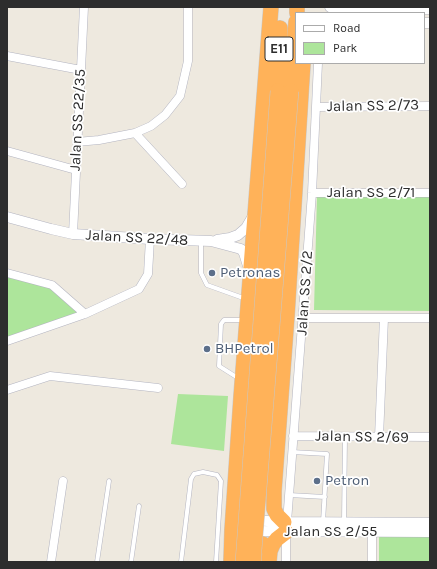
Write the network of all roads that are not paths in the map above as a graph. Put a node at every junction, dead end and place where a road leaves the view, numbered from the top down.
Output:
1 (84, 7) edge
2 (188, 7) edge
3 (272, 7) edge
4 (280, 7) edge
5 (330, 7) edge
6 (404, 8) edge
7 (430, 9) edge
8 (295, 24) edge
9 (7, 56) edge
10 (303, 64) edge
11 (318, 64) edge
12 (81, 70) junction
13 (284, 91) junction
14 (430, 106) edge
15 (316, 107) junction
16 (135, 133) junction
17 (77, 142) junction
18 (7, 151) edge
19 (76, 170) junction
20 (182, 184) dead end
21 (312, 193) junction
22 (430, 193) edge
23 (256, 211) junction
24 (7, 217) edge
25 (73, 234) junction
26 (150, 239) junction
27 (201, 241) junction
28 (211, 241) junction
29 (7, 273) edge
30 (250, 274) junction
31 (248, 299) junction
32 (85, 314) junction
33 (303, 318) junction
34 (384, 318) junction
35 (430, 318) edge
36 (246, 320) junction
37 (7, 341) edge
38 (242, 381) junction
39 (158, 388) dead end
40 (7, 390) edge
41 (293, 436) junction
42 (344, 436) junction
43 (379, 437) junction
44 (430, 438) edge
45 (292, 452) junction
46 (63, 481) dead end
47 (109, 481) dead end
48 (274, 491) junction
49 (289, 495) junction
50 (234, 496) junction
51 (325, 497) junction
52 (139, 506) dead end
53 (323, 522) junction
54 (344, 522) junction
55 (430, 523) edge
56 (232, 524) junction
57 (286, 525) junction
58 (372, 532) junction
59 (430, 532) edge
60 (269, 556) edge
61 (231, 558) edge
62 (51, 562) edge
63 (97, 562) edge
64 (131, 562) edge
65 (181, 562) edge
66 (216, 562) edge
67 (243, 562) edge
68 (254, 562) edge
69 (286, 562) edge
70 (372, 562) edge

1 - 12 street, Jalan SS 22/35
2 - 16 street
3 - 23 highway
4 - 13 highway, E11
5 - 6 street
6 - 7 street
8 - 13 highway, E11
9 - 12 street
10 - 48 highway
11 - 15 street, Jalan SS 2/2
12 - 17 street, Jalan SS 22/35
13 - 67 highway, E11, bridge
13 - 68 highway, E11, bridge
14 - 15 street, Jalan SS 2/73
15 - 21 street, Jalan SS 2/2
16 - 17 street
16 - 20 street
17 - 19 street, Jalan SS 22/35
18 - 19 street
19 - 25 street, Jalan SS 22/35
21 - 22 street, Jalan SS 2/71
21 - 33 street, Jalan SS 2/2
23 - 28 street
23 - 30 highway
24 - 25 street, Jalan SS 22/48
25 - 26 street, Jalan SS 22/48
26 - 27 street, Jalan SS 22/48
26 - 32 street
27 - 28 street, Jalan SS 22/48
27 - 31 lane
28 - 30 street, Jalan SS 22/48
29 - 32 street
30 - 31 highway
31 - 36 highway
32 - 37 street
33 - 34 street
33 - 41 street, Jalan SS 2/2
34 - 35 street
34 - 43 street
36 - 38 highway
36 - 38 lane
38 - 50 highway
39 - 40 street
41 - 42 street, Jalan SS 2/69
41 - 45 street, Jalan SS 2/2
42 - 43 street, Jalan SS 2/69
42 - 54 lane
43 - 44 street, Jalan SS 2/69
45 - 49 street, Jalan SS 2/2
45 - 51 lane
46 - 62 street
47 - 63 lane
48 - 50 highway
48 - 57 highway
49 - 51 lane
49 - 57 street, Jalan SS 2/2
50 - 56 highway
51 - 53 lane
52 - 64 lane
53 - 54 street, Jalan SS 2/55
53 - 57 street, Jalan SS 2/55
54 - 55 street, Jalan SS 2/55
56 - 57 street, Jalan SS 2/55
56 - 61 highway
57 - 58 street, Jalan SS 2/55
57 - 60 highway
57 - 69 street, Jalan SS 2/2
58 - 59 street, Jalan SS 2/55
58 - 70 street
60 - 61 highway
65 - 66 lane

